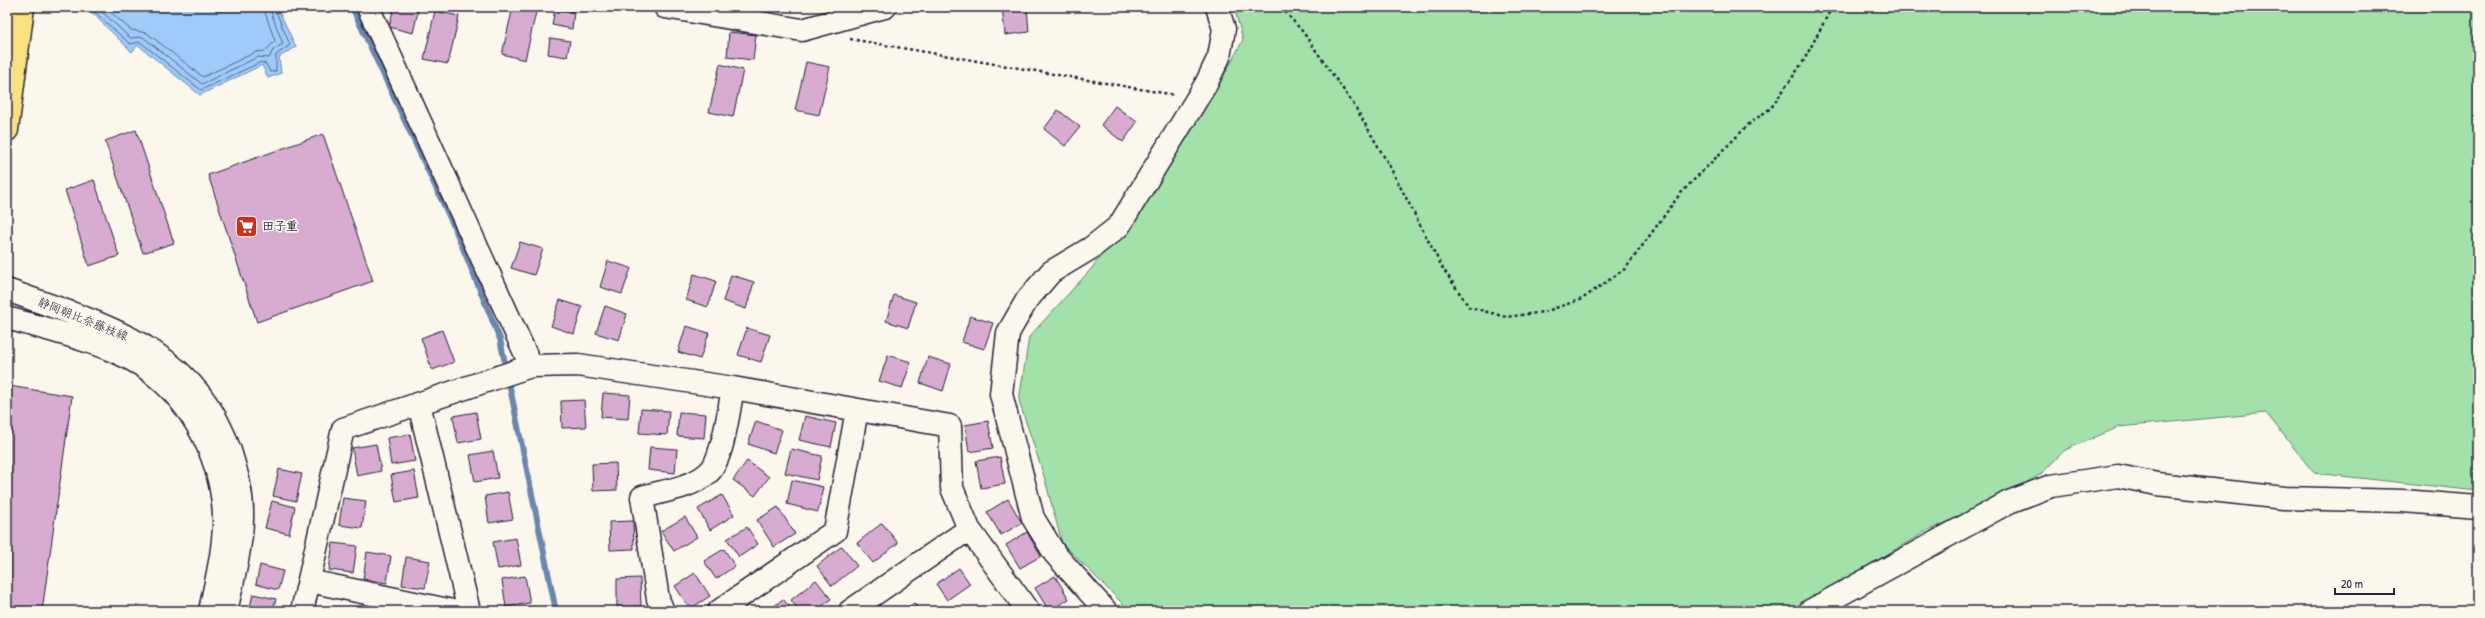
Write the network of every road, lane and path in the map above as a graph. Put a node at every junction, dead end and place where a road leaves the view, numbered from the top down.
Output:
1 (23, 7) edge
2 (368, 7) edge
3 (665, 7) edge
4 (885, 7) edge
5 (1217, 7) edge
6 (1281, 7) edge
7 (1832, 7) edge
8 (848, 38) dead end
9 (1197, 98) junction
10 (7, 130) edge
11 (7, 290) edge
12 (7, 318) edge
13 (531, 366) junction
14 (732, 388) junction
15 (419, 404) junction
16 (857, 410) junction
17 (2478, 507) edge
18 (969, 529) junction
19 (309, 580) junction
20 (210, 611) edge
21 (226, 611) edge
22 (302, 611) edge
23 (454, 611) edge
24 (469, 611) edge
25 (663, 611) edge
26 (719, 611) edge
27 (850, 611) edge
28 (1028, 611) edge
29 (1106, 611) edge
30 (1810, 611) edge

1 - 10 highway
2 - 13 street
3 - 4 street
5 - 9 street
6 - 7 path
8 - 9 path
9 - 29 street
11 - 21 street, 静岡朝比奈藤枝線
12 - 20 street, 静岡朝比奈藤枝線
13 - 14 street
13 - 15 street
14 - 16 street
14 - 25 street
15 - 19 street
15 - 24 street
16 - 18 street
16 - 26 street
17 - 30 street
18 - 27 street
18 - 28 street
19 - 22 street
19 - 23 street

